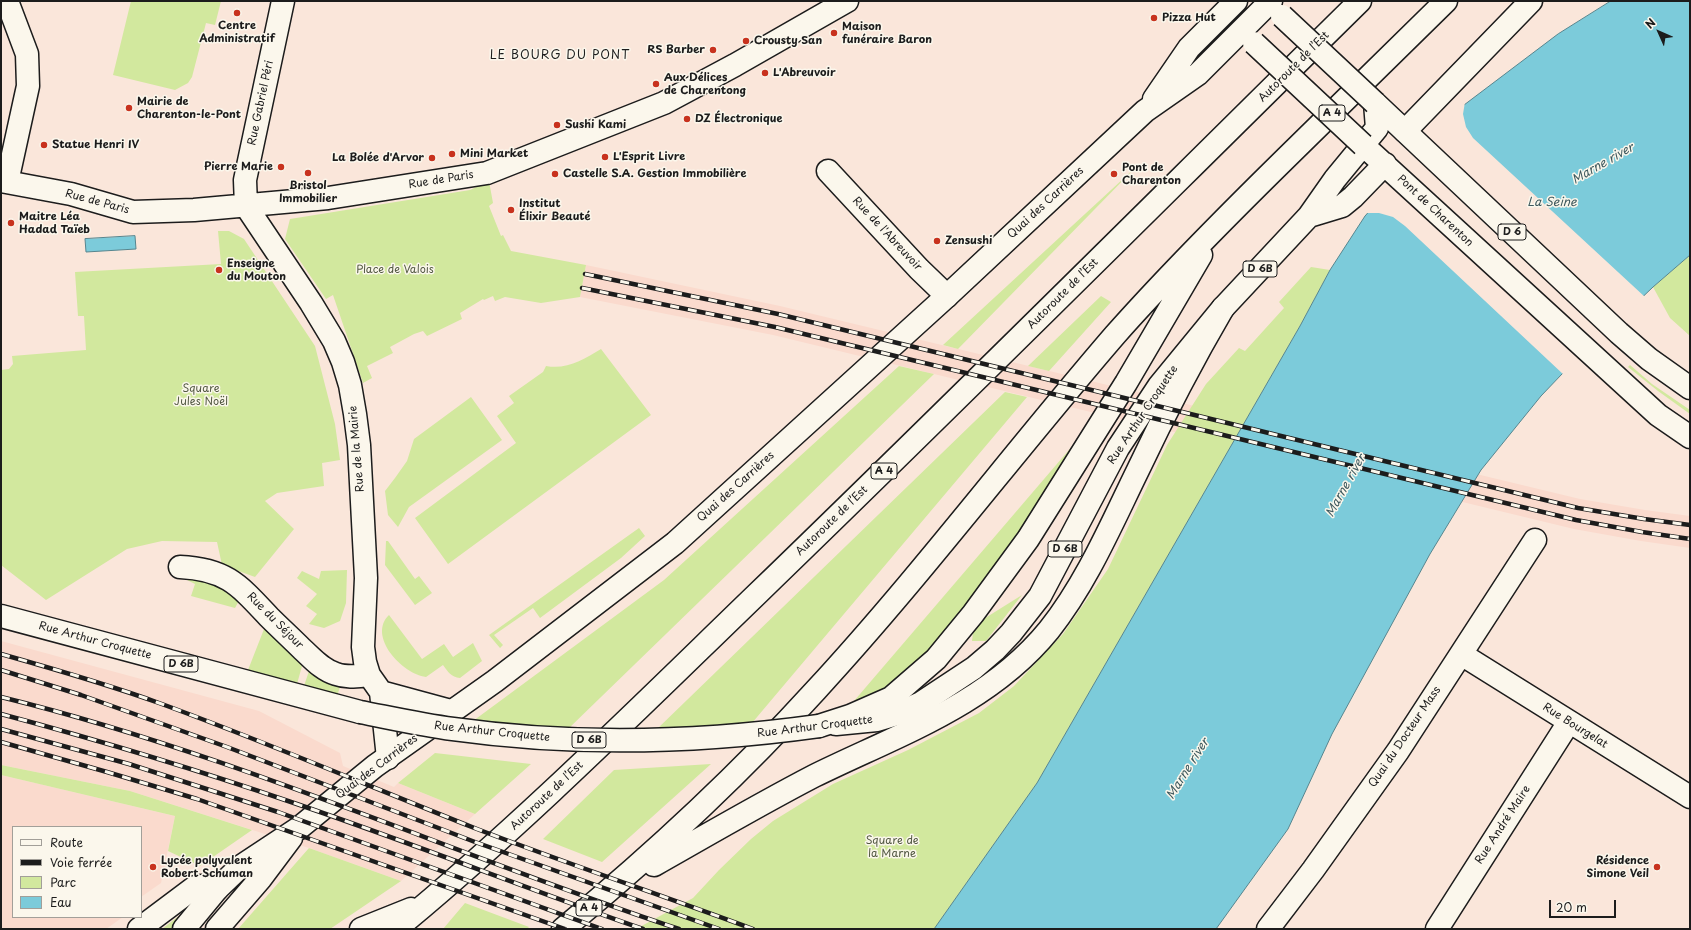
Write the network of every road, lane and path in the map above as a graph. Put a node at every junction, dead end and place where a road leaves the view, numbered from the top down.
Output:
1 (7, 1) edge
2 (283, 1) edge
3 (847, 1) edge
4 (1360, 1) edge
5 (1446, 1) edge
6 (1531, 1) edge
7 (1229, 3) edge
8 (1272, 5) edge
9 (1248, 37) junction
10 (1375, 103) junction
11 (1145, 111) junction
12 (1377, 128) junction
13 (1405, 131) junction
14 (1363, 145) junction
15 (1385, 164) junction
16 (828, 171) dead end
17 (4, 182) edge
18 (246, 206) junction
19 (1303, 223) junction
20 (1219, 224) junction
21 (947, 296) junction
22 (1223, 308) junction
23 (1690, 388) edge
24 (1690, 437) edge
25 (1535, 540) dead end
26 (180, 567) dead end
27 (1, 616) edge
28 (1461, 654) junction
29 (375, 684) junction
30 (451, 711) junction
31 (850, 720) junction
32 (1569, 722) junction
33 (388, 758) junction
34 (1690, 797) edge
35 (299, 828) junction
36 (614, 887) junction
37 (217, 889) junction
38 (429, 902) junction
39 (139, 929) edge
40 (184, 929) edge
41 (217, 929) edge
42 (361, 929) edge
43 (396, 929) edge
44 (563, 929) edge
45 (1268, 929) edge
46 (1437, 929) edge

1 - 17 main road
2 - 18 main road, Rue Gabriel Péri
3 - 18 main road, Rue de Paris
4 - 38 main road, Autoroute de l’Est / A 4
5 - 20 main road, A 4
6 - 13 main road
7 - 9 main road, Pont de Charenton
7 - 11 main road, Quai des Carrières
8 - 9 main road, Quai des Carrières
8 - 10 main road, bridge
9 - 11 main road, Quai des Carrières
9 - 14 main road, Pont de Charenton, bridge
10 - 12 main road
10 - 13 main road, D 6
11 - 21 main road, Quai des Carrières
12 - 13 main road
12 - 14 main road, Rue Arthur Croquette
13 - 23 main road, D 6
14 - 15 main road, Pont de Charenton
14 - 19 main road, Rue Arthur Croquette / D 6B
15 - 19 main road
15 - 24 main road, Pont de Charenton
16 - 21 main road, Rue de l'Abreuvoir
17 - 18 main road, Rue de Paris
18 - 29 main road, Rue de la Mairie
19 - 22 main road, Rue Arthur Croquette / D 6B
20 - 31 main road
20 - 36 main road, A 4
21 - 30 main road, Quai des Carrières
22 - 31 main road, Rue Arthur Croquette / D 6B
22 - 36 main road
25 - 28 main road, Quai du Docteur Mass
26 - 29 main road, Rue du Séjour
27 - 31 main road, Rue Arthur Croquette / D 6B, bridge
28 - 32 main road, Rue Bourgelat
28 - 45 main road, Quai du Docteur Mass
29 - 30 main road
29 - 33 main road, Rue de la Mairie
30 - 33 main road, Quai des Carrières
32 - 34 main road, Rue Bourgelat
32 - 46 main road, Rue André Maire
33 - 35 main road, Quai des Carrières
35 - 37 main road, Quai des Carrières
35 - 41 main road, Quai des Carrières
36 - 44 main road, A 4
37 - 39 main road
37 - 40 main road, Quai des Carrières
38 - 42 main road
38 - 43 main road, Autoroute de l’Est / A 4

